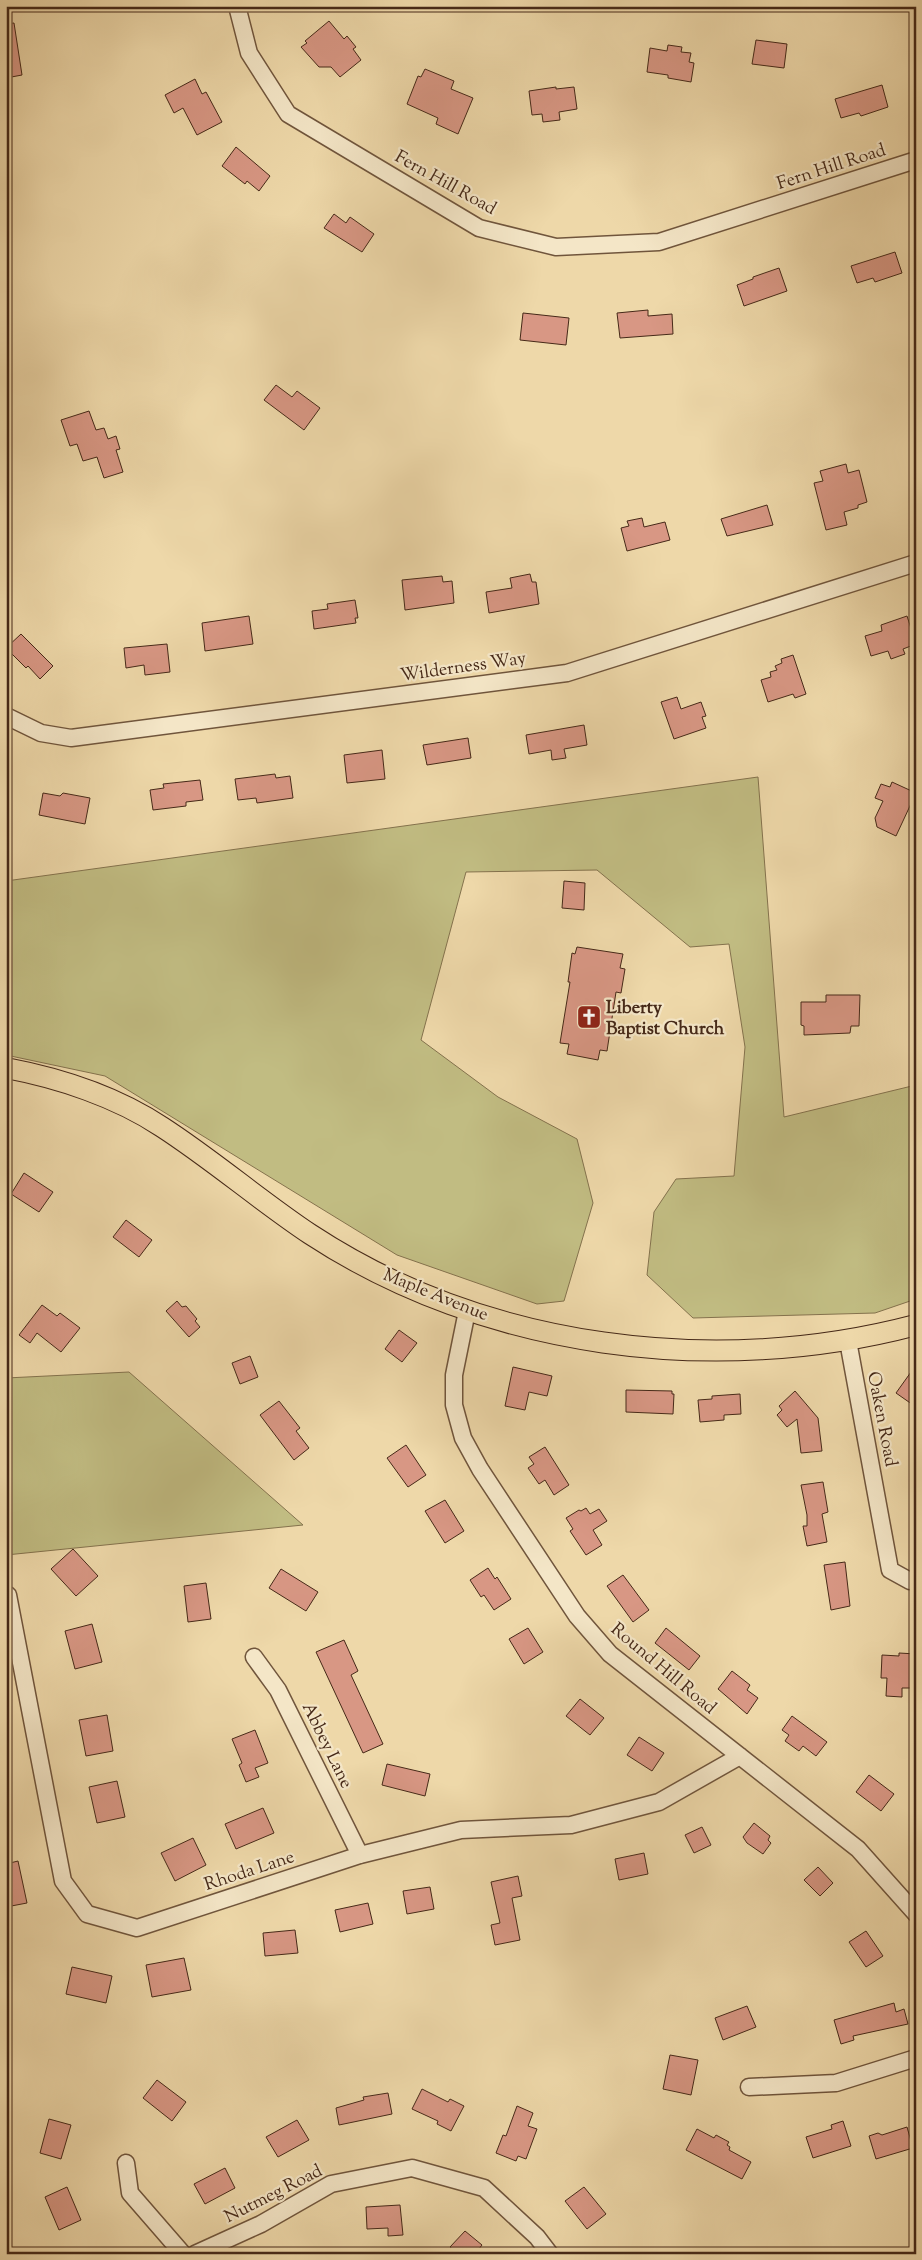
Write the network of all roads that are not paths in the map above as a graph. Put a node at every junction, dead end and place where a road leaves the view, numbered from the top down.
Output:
1 (237, 6) edge
2 (916, 160) edge
3 (916, 563) edge
4 (6, 716) edge
5 (6, 1068) edge
6 (467, 1311) junction
7 (916, 1325) edge
8 (848, 1341) junction
9 (910, 1581) dead end
10 (8, 1595) dead end
11 (254, 1657) dead end
12 (740, 1756) junction
13 (360, 1855) junction
14 (916, 1914) edge
15 (916, 2058) edge
16 (749, 2087) dead end
17 (126, 2163) dead end
18 (182, 2254) edge
19 (195, 2254) edge
20 (550, 2254) edge

1 - 2 street, Fern Hill Road
3 - 4 street, Wilderness Way
5 - 6 main road, Maple Avenue
6 - 8 main road, Maple Avenue
6 - 12 street, Round Hill Road
7 - 8 main road, Maple Avenue
8 - 9 street, Oaken Road
10 - 13 street, Rhoda Lane
11 - 13 street, Abbey Lane
12 - 13 street, Rhoda Lane
12 - 14 street, Round Hill Road
15 - 16 street
17 - 18 street
19 - 20 street, Nutmeg Road

